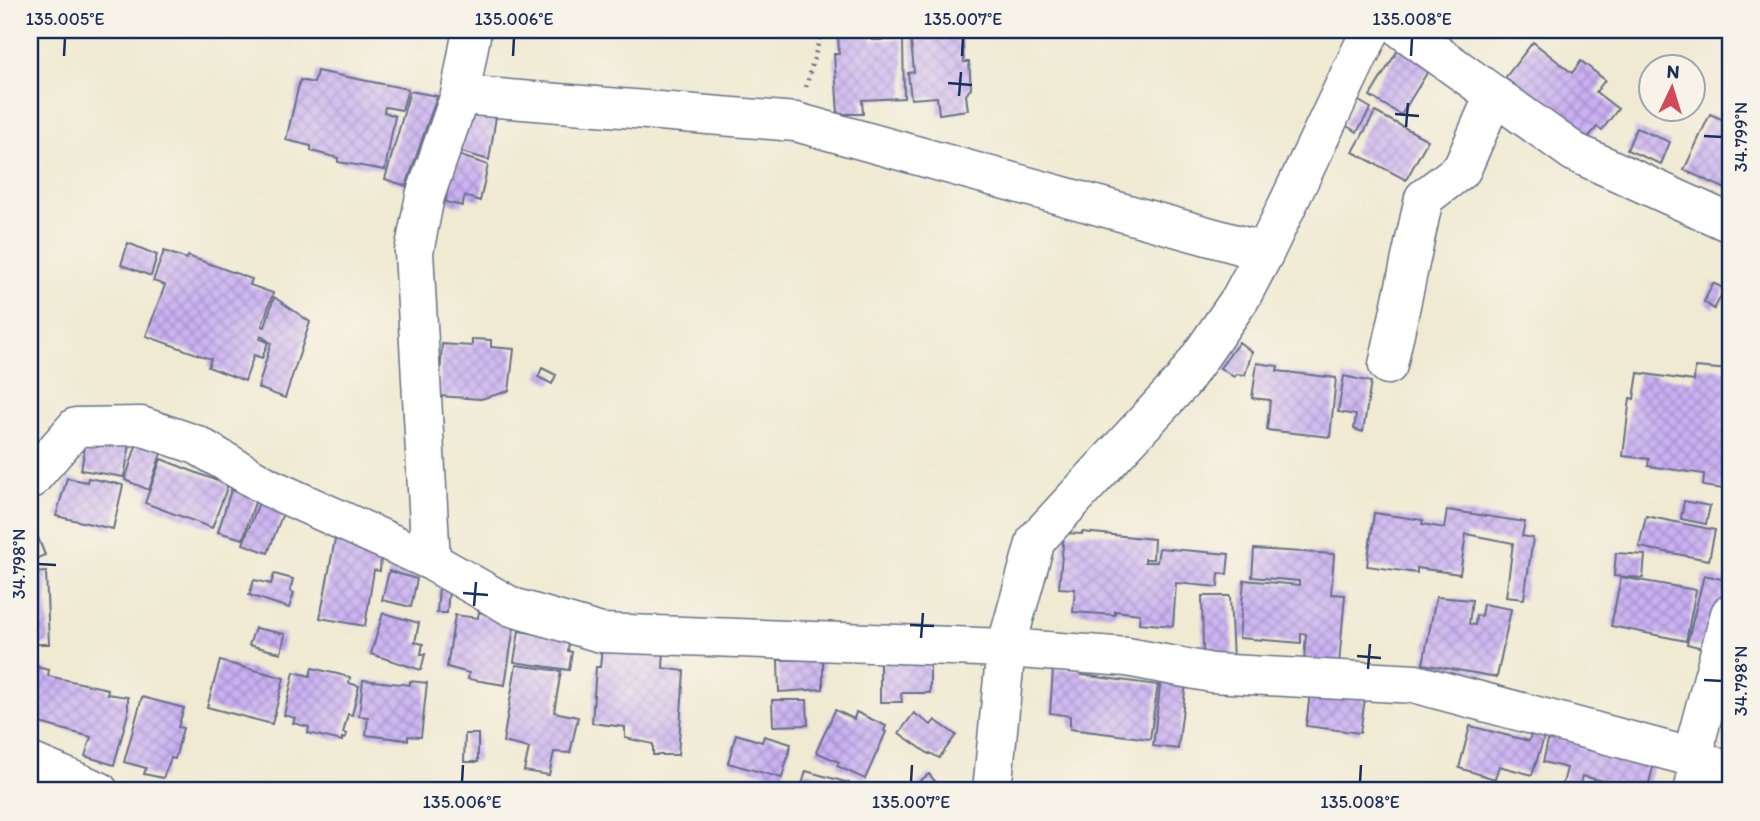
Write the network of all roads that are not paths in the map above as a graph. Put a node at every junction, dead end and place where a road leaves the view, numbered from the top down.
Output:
1 (472, 30) edge
2 (1371, 30) edge
3 (1403, 30) edge
4 (1494, 94) junction
5 (460, 95) junction
6 (1730, 223) edge
7 (1265, 252) junction
8 (1388, 365) dead end
9 (30, 480) edge
10 (431, 561) junction
11 (1730, 614) edge
12 (1006, 648) junction
13 (30, 762) edge
14 (1730, 773) edge
15 (1694, 775) edge
16 (99, 791) edge
17 (992, 791) edge

1 - 5 street
2 - 7 street
3 - 4 street
4 - 6 street
4 - 8 street
5 - 7 street
5 - 10 street
7 - 12 street
9 - 10 street
10 - 12 street
11 - 15 street
12 - 15 street
12 - 17 street
13 - 16 street
14 - 15 street

